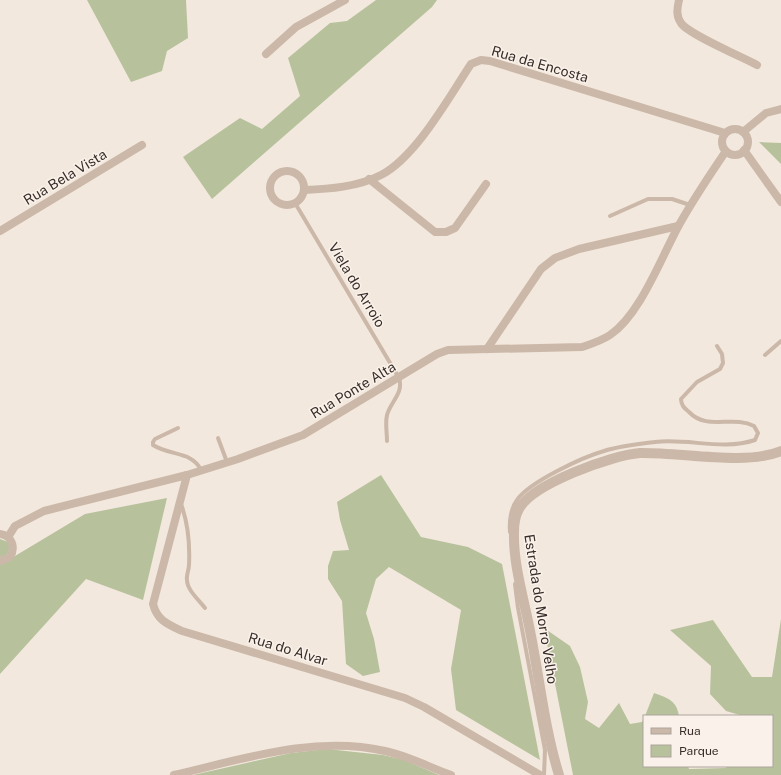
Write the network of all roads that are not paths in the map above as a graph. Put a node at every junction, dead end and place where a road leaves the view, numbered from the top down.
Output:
1 (345, 0) edge
2 (679, 0) edge
3 (266, 54) dead end
4 (757, 65) dead end
5 (781, 109) edge
6 (743, 132) junction
7 (725, 133) junction
8 (142, 145) dead end
9 (744, 150) junction
10 (726, 151) junction
11 (369, 179) junction
12 (486, 184) dead end
13 (304, 190) junction
14 (781, 202) edge
15 (296, 203) junction
16 (690, 205) junction
17 (610, 216) dead end
18 (678, 226) junction
19 (0, 231) edge
20 (781, 341) edge
21 (717, 346) dead end
22 (487, 349) junction
23 (764, 355) dead end
24 (400, 378) junction
25 (178, 428) dead end
26 (218, 438) dead end
27 (387, 440) dead end
28 (781, 451) edge
29 (228, 462) junction
30 (201, 470) junction
31 (187, 475) junction
32 (180, 500) junction
33 (4, 536) edge
34 (0, 561) edge
35 (205, 608) dead end
36 (174, 775) edge
37 (451, 775) edge
38 (540, 775) edge
39 (544, 775) edge
40 (559, 775) edge

1 - 3 street
2 - 4 street
5 - 6 street
6 - 7 street
6 - 9 street
7 - 10 street
7 - 11 street, Rua da Encosta
8 - 19 street, Rua Bela Vista
9 - 10 street
9 - 14 street
10 - 16 street, Rua Ponte Alta
11 - 12 street
11 - 13 street, Rua da Encosta
13 - 15 street
13 - 15 street
15 - 24 lane, Viela do Arroio
16 - 17 lane
16 - 18 street, Rua Ponte Alta
18 - 22 street
18 - 22 street, Rua Ponte Alta
20 - 23 lane
21 - 39 lane
22 - 24 street, Rua Ponte Alta
24 - 27 lane
24 - 29 street, Rua Ponte Alta
25 - 30 lane
26 - 29 lane
28 - 40 street, Estrada do Morro Velho
29 - 30 street, Rua Ponte Alta
30 - 31 street, Rua Ponte Alta
31 - 32 street, Rua do Alvar
31 - 33 street, Rua Ponte Alta
32 - 35 lane
32 - 38 street, Rua do Alvar
33 - 34 street
36 - 37 street

